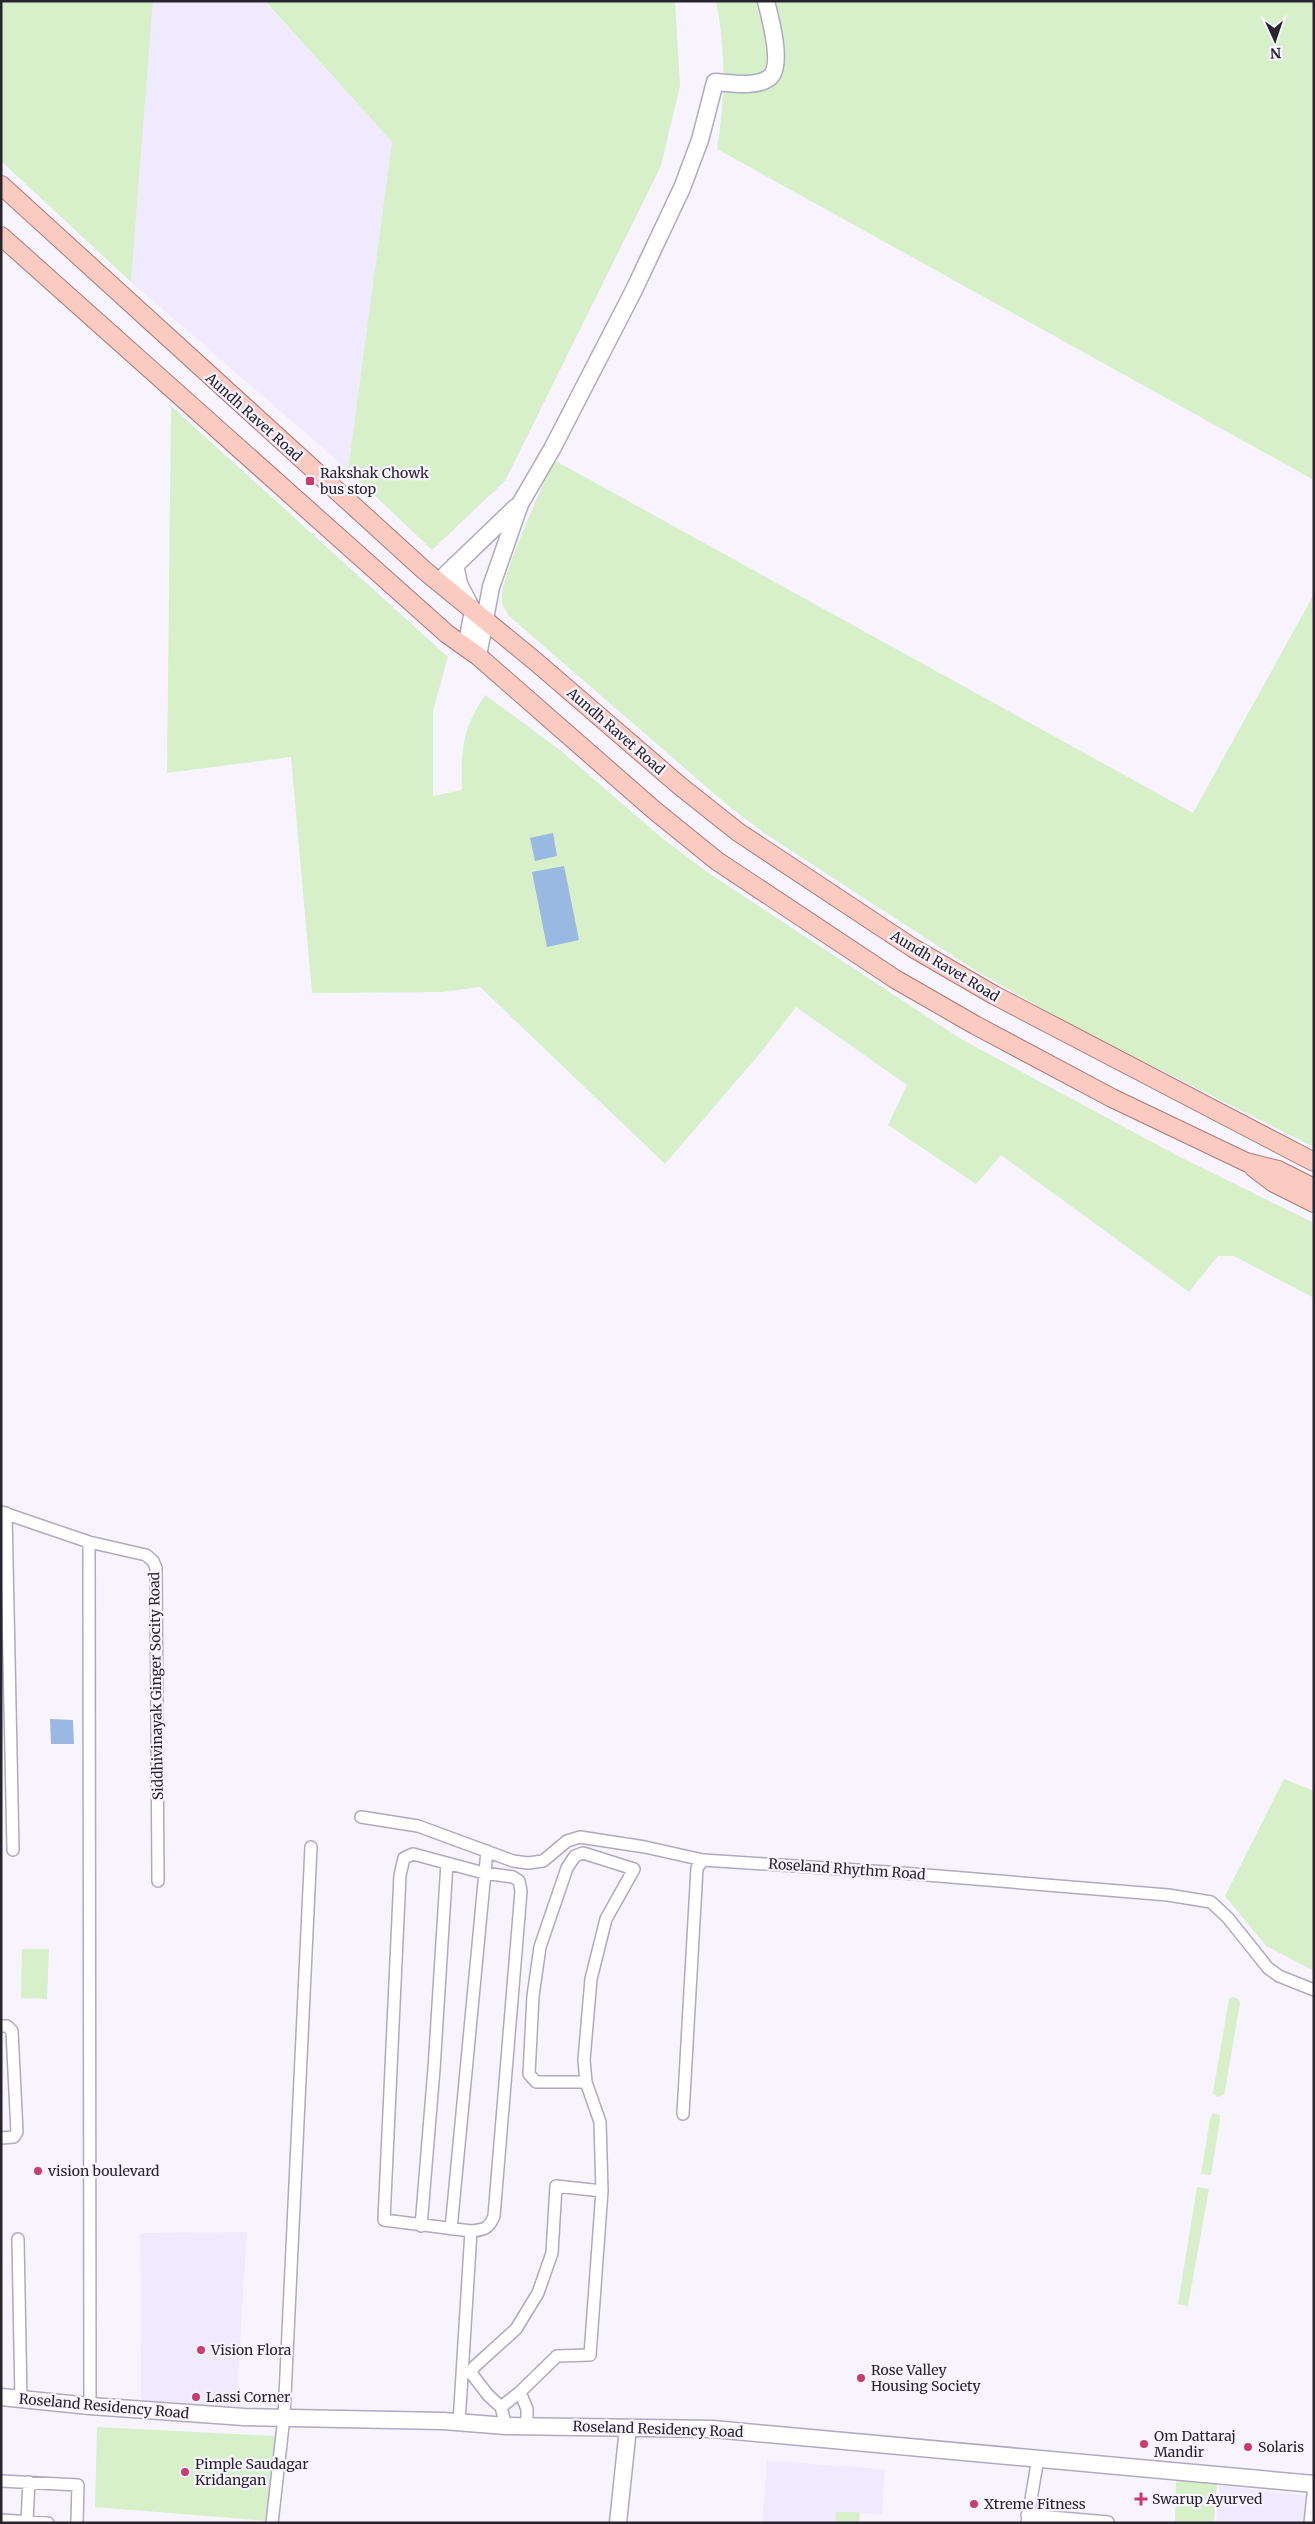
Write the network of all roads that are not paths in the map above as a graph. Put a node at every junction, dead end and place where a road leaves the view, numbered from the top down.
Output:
1 (766, 1) edge
2 (1, 185) edge
3 (1, 236) edge
4 (520, 504) junction
5 (455, 565) junction
6 (438, 582) junction
7 (479, 617) junction
8 (472, 652) junction
9 (1246, 1162) junction
10 (1314, 1162) edge
11 (1314, 1188) edge
12 (1314, 1203) edge
13 (4, 1512) edge
14 (89, 1542) junction
15 (5, 1642) edge
16 (361, 1817) dead end
17 (312, 1847) dead end
18 (13, 1850) dead end
19 (487, 1851) junction
20 (703, 1860) junction
21 (446, 1863) junction
22 (484, 1872) junction
23 (158, 1881) dead end
24 (1314, 1990) edge
25 (1, 2026) edge
26 (586, 2082) junction
27 (683, 2114) dead end
28 (1, 2138) edge
29 (602, 2190) junction
30 (421, 2226) junction
31 (451, 2229) junction
32 (471, 2231) junction
33 (18, 2239) dead end
34 (520, 2392) junction
35 (1, 2398) edge
36 (21, 2400) junction
37 (90, 2406) junction
38 (501, 2407) junction
39 (284, 2417) junction
40 (459, 2423) junction
41 (506, 2426) junction
42 (528, 2426) junction
43 (628, 2428) junction
44 (1038, 2458) junction
45 (1, 2481) edge
46 (29, 2482) junction
47 (1314, 2485) edge
48 (1027, 2519) edge
49 (1, 2520) edge
50 (27, 2521) junction
51 (1108, 2522) edge
52 (48, 2523) edge
53 (77, 2523) edge
54 (272, 2523) edge
55 (618, 2523) edge
56 (1310, 2523) edge

1 - 4 street
2 - 6 main road, Aundh Ravet Road
3 - 8 main road
4 - 5 street
4 - 7 street
5 - 6 street
5 - 7 street
6 - 7 main road, Aundh Ravet Road
7 - 8 street
7 - 10 main road, Aundh Ravet Road
8 - 9 main road
9 - 11 main road
9 - 12 main road
13 - 14 street, Siddhivinayak Ginger Socity Road
13 - 15 street
14 - 23 street, Siddhivinayak Ginger Socity Road
14 - 37 street
15 - 18 street
16 - 19 street, Roseland Rhythm Road
17 - 39 street
19 - 20 street, Roseland Rhythm Road
19 - 22 street
20 - 24 street, Roseland Rhythm Road
20 - 27 street
21 - 22 street
21 - 30 street
21 - 30 street
22 - 31 street
22 - 32 street
25 - 28 street
26 - 26 street
26 - 29 street
29 - 34 street
29 - 38 street
30 - 31 street
31 - 32 street
32 - 40 street
33 - 36 street
34 - 38 street
34 - 42 street
35 - 36 street, Roseland Residency Road
36 - 37 street, Roseland Residency Road
37 - 39 street, Roseland Residency Road
38 - 41 street
39 - 40 street, Roseland Residency Road
39 - 54 street
40 - 41 street, Roseland Residency Road
41 - 42 street, Roseland Residency Road
42 - 43 street, Roseland Residency Road
43 - 44 street, Roseland Residency Road
43 - 55 street
44 - 47 street, Roseland Residency Road
44 - 48 street
45 - 46 street
46 - 50 street
46 - 53 street
47 - 56 street
48 - 51 street
49 - 50 street
50 - 52 street

